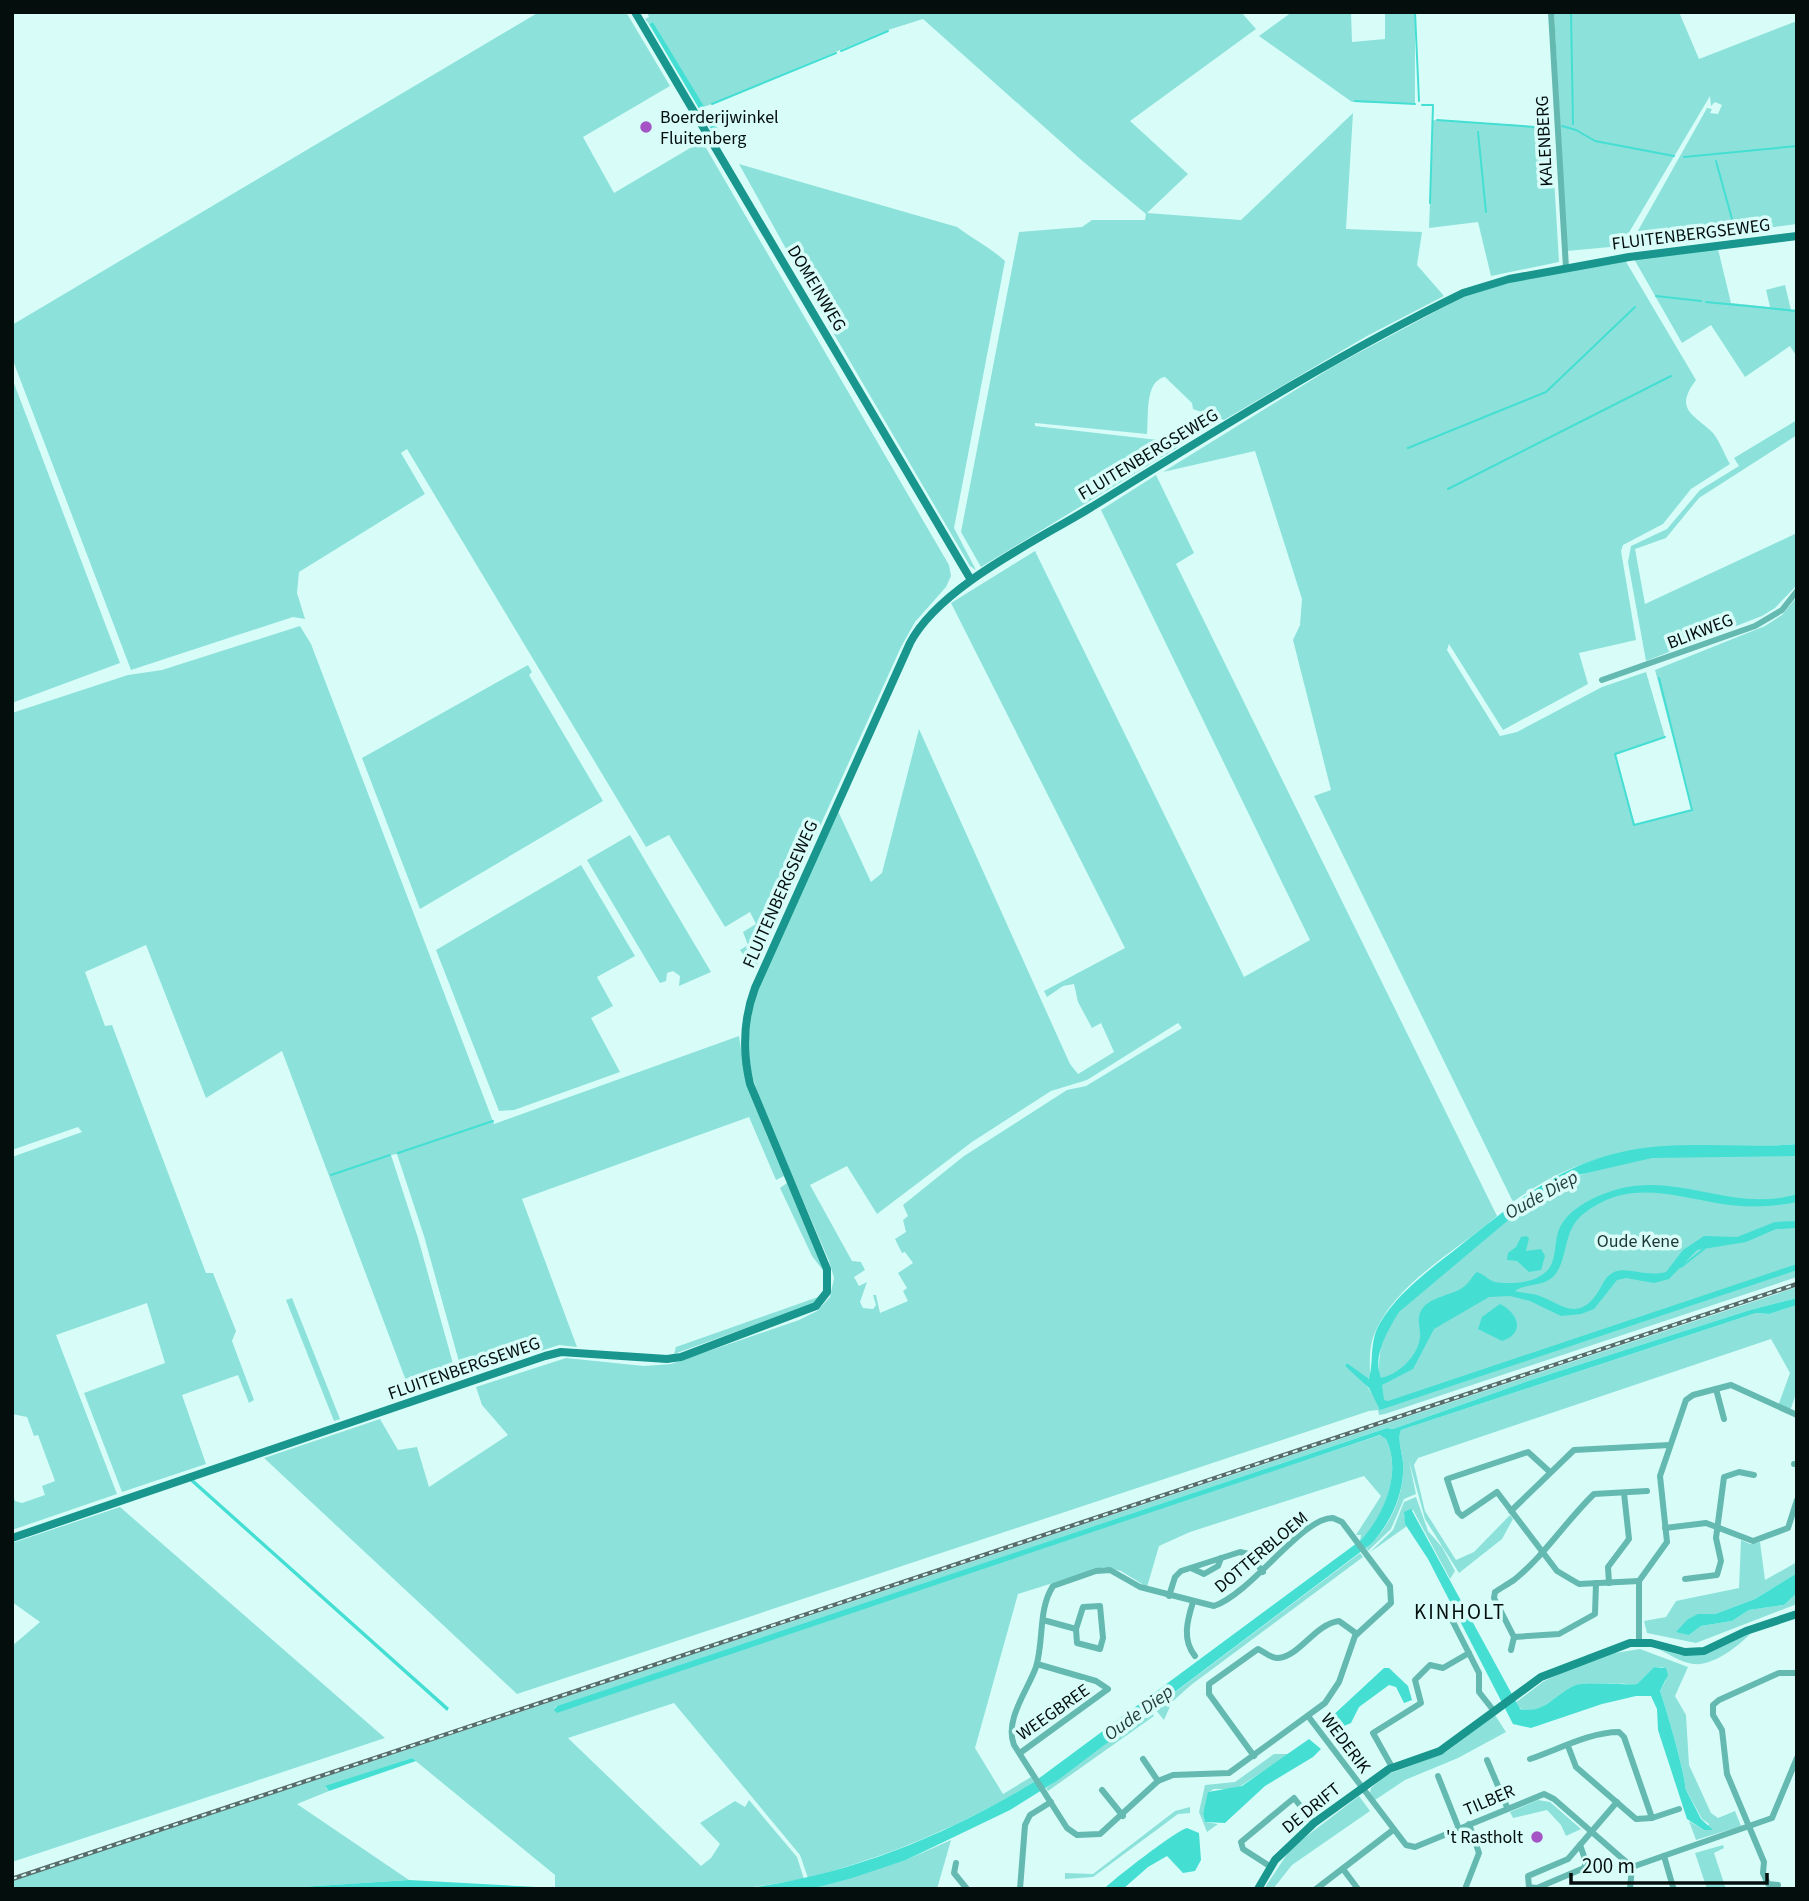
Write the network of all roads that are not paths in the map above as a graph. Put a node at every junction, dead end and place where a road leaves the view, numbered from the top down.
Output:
1 (635, 12) edge
2 (1551, 12) edge
3 (1797, 236) edge
4 (1566, 268) junction
5 (971, 580) junction
6 (1797, 591) edge
7 (1602, 680) dead end
8 (1716, 1389) junction
9 (1797, 1415) edge
10 (1724, 1419) dead end
11 (1670, 1445) junction
12 (1550, 1472) junction
13 (1754, 1475) dead end
14 (1647, 1491) dead end
15 (1624, 1493) junction
16 (1797, 1500) edge
17 (1511, 1511) junction
18 (1665, 1528) junction
19 (1718, 1528) junction
20 (12, 1538) edge
21 (1541, 1552) junction
22 (1264, 1572) junction
23 (1685, 1579) dead end
24 (1639, 1581) junction
25 (1596, 1583) junction
26 (1609, 1583) junction
27 (1169, 1596) junction
28 (1192, 1602) junction
29 (1449, 1614) dead end
30 (1797, 1614) edge
31 (1043, 1620) junction
32 (1076, 1629) junction
33 (1357, 1634) junction
34 (1514, 1637) junction
35 (1639, 1642) junction
36 (1511, 1650) dead end
37 (1469, 1653) junction
38 (1195, 1656) dead end
39 (1037, 1664) junction
40 (1797, 1673) edge
41 (1494, 1710) junction
42 (1308, 1716) junction
43 (1569, 1746) junction
44 (1020, 1753) junction
45 (1254, 1756) junction
46 (1143, 1759) dead end
47 (1530, 1759) dead end
48 (1797, 1759) edge
49 (1488, 1760) dead end
50 (1392, 1767) junction
51 (1438, 1776) dead end
52 (1158, 1781) junction
53 (1362, 1788) junction
54 (1102, 1790) dead end
55 (1051, 1802) junction
56 (1616, 1802) junction
57 (1507, 1807) junction
58 (1679, 1809) dead end
59 (1123, 1816) junction
60 (1651, 1818) junction
61 (1314, 1823) junction
62 (1469, 1824) junction
63 (1750, 1828) junction
64 (1459, 1829) junction
65 (1393, 1830) junction
66 (1591, 1832) junction
67 (1580, 1845) junction
68 (1664, 1856) junction
69 (956, 1863) dead end
70 (1271, 1867) junction
71 (1632, 1867) junction
72 (1343, 1869) junction
73 (1778, 1885) dead end
74 (1673, 1887) dead end
75 (967, 1889) edge
76 (1020, 1889) edge
77 (1258, 1889) edge
78 (1315, 1889) edge
79 (1358, 1889) edge
80 (1465, 1889) edge
81 (1629, 1889) edge

1 - 5 street, DOMEINWEG
2 - 4 street, KALENBERG
3 - 4 street, FLUITENBERGSEWEG
4 - 5 street, FLUITENBERGSEWEG
5 - 20 street, FLUITENBERGSEWEG
6 - 7 street, BLIKWEG
8 - 9 street
8 - 10 street
8 - 11 street
11 - 12 street
11 - 18 street
12 - 17 street
12 - 17 street
13 - 19 street
14 - 15 street
15 - 21 street
15 - 26 street
16 - 19 street
17 - 21 street
18 - 19 street
18 - 24 street
19 - 23 street
21 - 25 street
21 - 34 street
22 - 27 street
22 - 28 street, DOTTERBLOEM
22 - 33 street, DOTTERBLOEM
24 - 26 street
24 - 35 street
25 - 26 street
25 - 34 street
27 - 28 street, DOTTERBLOEM
27 - 31 street, DOTTERBLOEM
28 - 38 street
29 - 37 street
30 - 35 street
31 - 32 street
31 - 39 street
32 - 32 street
33 - 42 street, DOTTERBLOEM
33 - 45 street
34 - 36 street
35 - 41 street, DE DRIFT
37 - 41 street
37 - 50 street
39 - 44 street
39 - 44 street, WEEGBREE
40 - 63 street
41 - 50 street, DE DRIFT
42 - 45 street, DOTTERBLOEM
42 - 53 street, WEDERIK
43 - 47 street
43 - 56 street
43 - 60 street
44 - 55 street
45 - 52 street, DOTTERBLOEM
46 - 52 street
48 - 63 street
49 - 57 street
50 - 53 street, DE DRIFT
51 - 64 street
52 - 59 street
53 - 61 street, DE DRIFT
53 - 65 street, TILBER
54 - 59 street
55 - 59 street
55 - 76 street
56 - 60 street
56 - 66 street
57 - 62 street, TILBER
57 - 66 street, TILBER
58 - 60 street
61 - 70 street, DE DRIFT
61 - 70 street
62 - 64 street, TILBER
62 - 80 street
63 - 68 street
63 - 73 street
64 - 65 street, TILBER
65 - 72 street
66 - 67 street
66 - 71 street, TILBER
67 - 67 street
68 - 71 street
68 - 74 street
69 - 75 street
70 - 77 street, DE DRIFT
71 - 81 street
72 - 78 street
72 - 79 street

